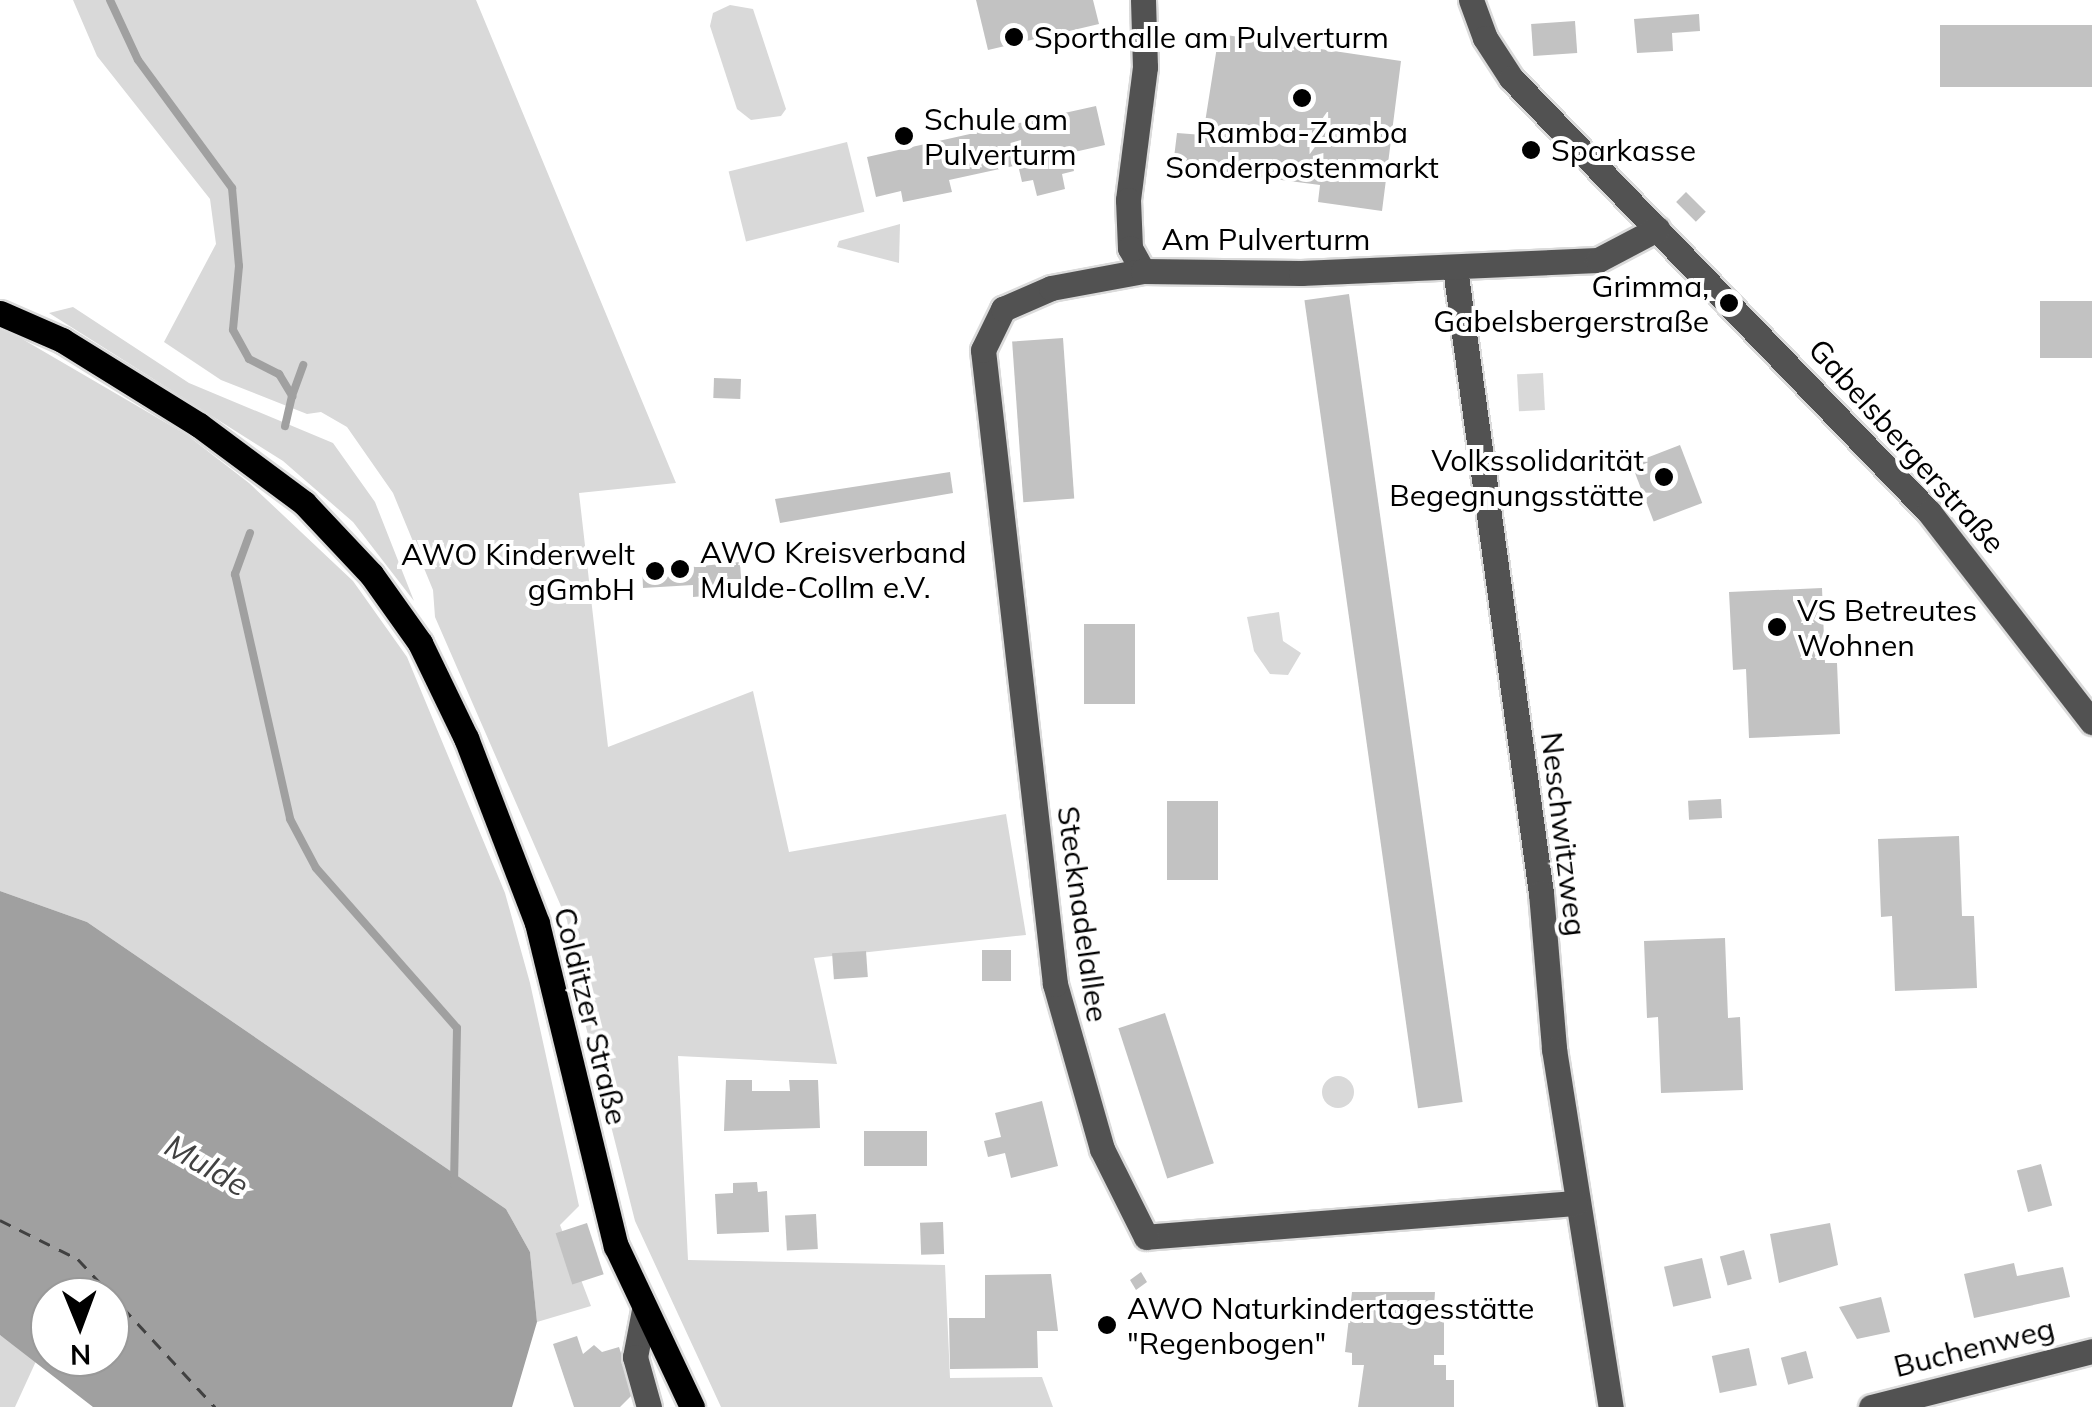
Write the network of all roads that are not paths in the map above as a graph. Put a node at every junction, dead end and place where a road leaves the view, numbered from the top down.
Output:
1 (1143, 0) edge
2 (1471, 0) edge
3 (1657, 229) junction
4 (1456, 268) junction
5 (1144, 271) junction
6 (0, 313) edge
7 (2092, 722) edge
8 (1576, 1203) junction
9 (644, 1310) junction
10 (2092, 1351) edge
11 (1954, 1397) edge
12 (649, 1407) edge
13 (692, 1407) edge
14 (1611, 1407) edge
15 (1871, 1407) edge

1 - 5 street, Am Pulverturm
2 - 3 street, Gabelsbergerstraße
3 - 4 street, Am Pulverturm
3 - 7 street, Gabelsbergerstraße
4 - 5 street, Am Pulverturm
4 - 8 street, Neschwitzweg
5 - 8 street, Stecknadelallee
6 - 9 main road, Colditzer Straße
8 - 14 street, Neschwitzweg
9 - 12 street
9 - 13 main road, Colditzer Straße
10 - 11 street, Buchenweg
11 - 15 street, Buchenweg

